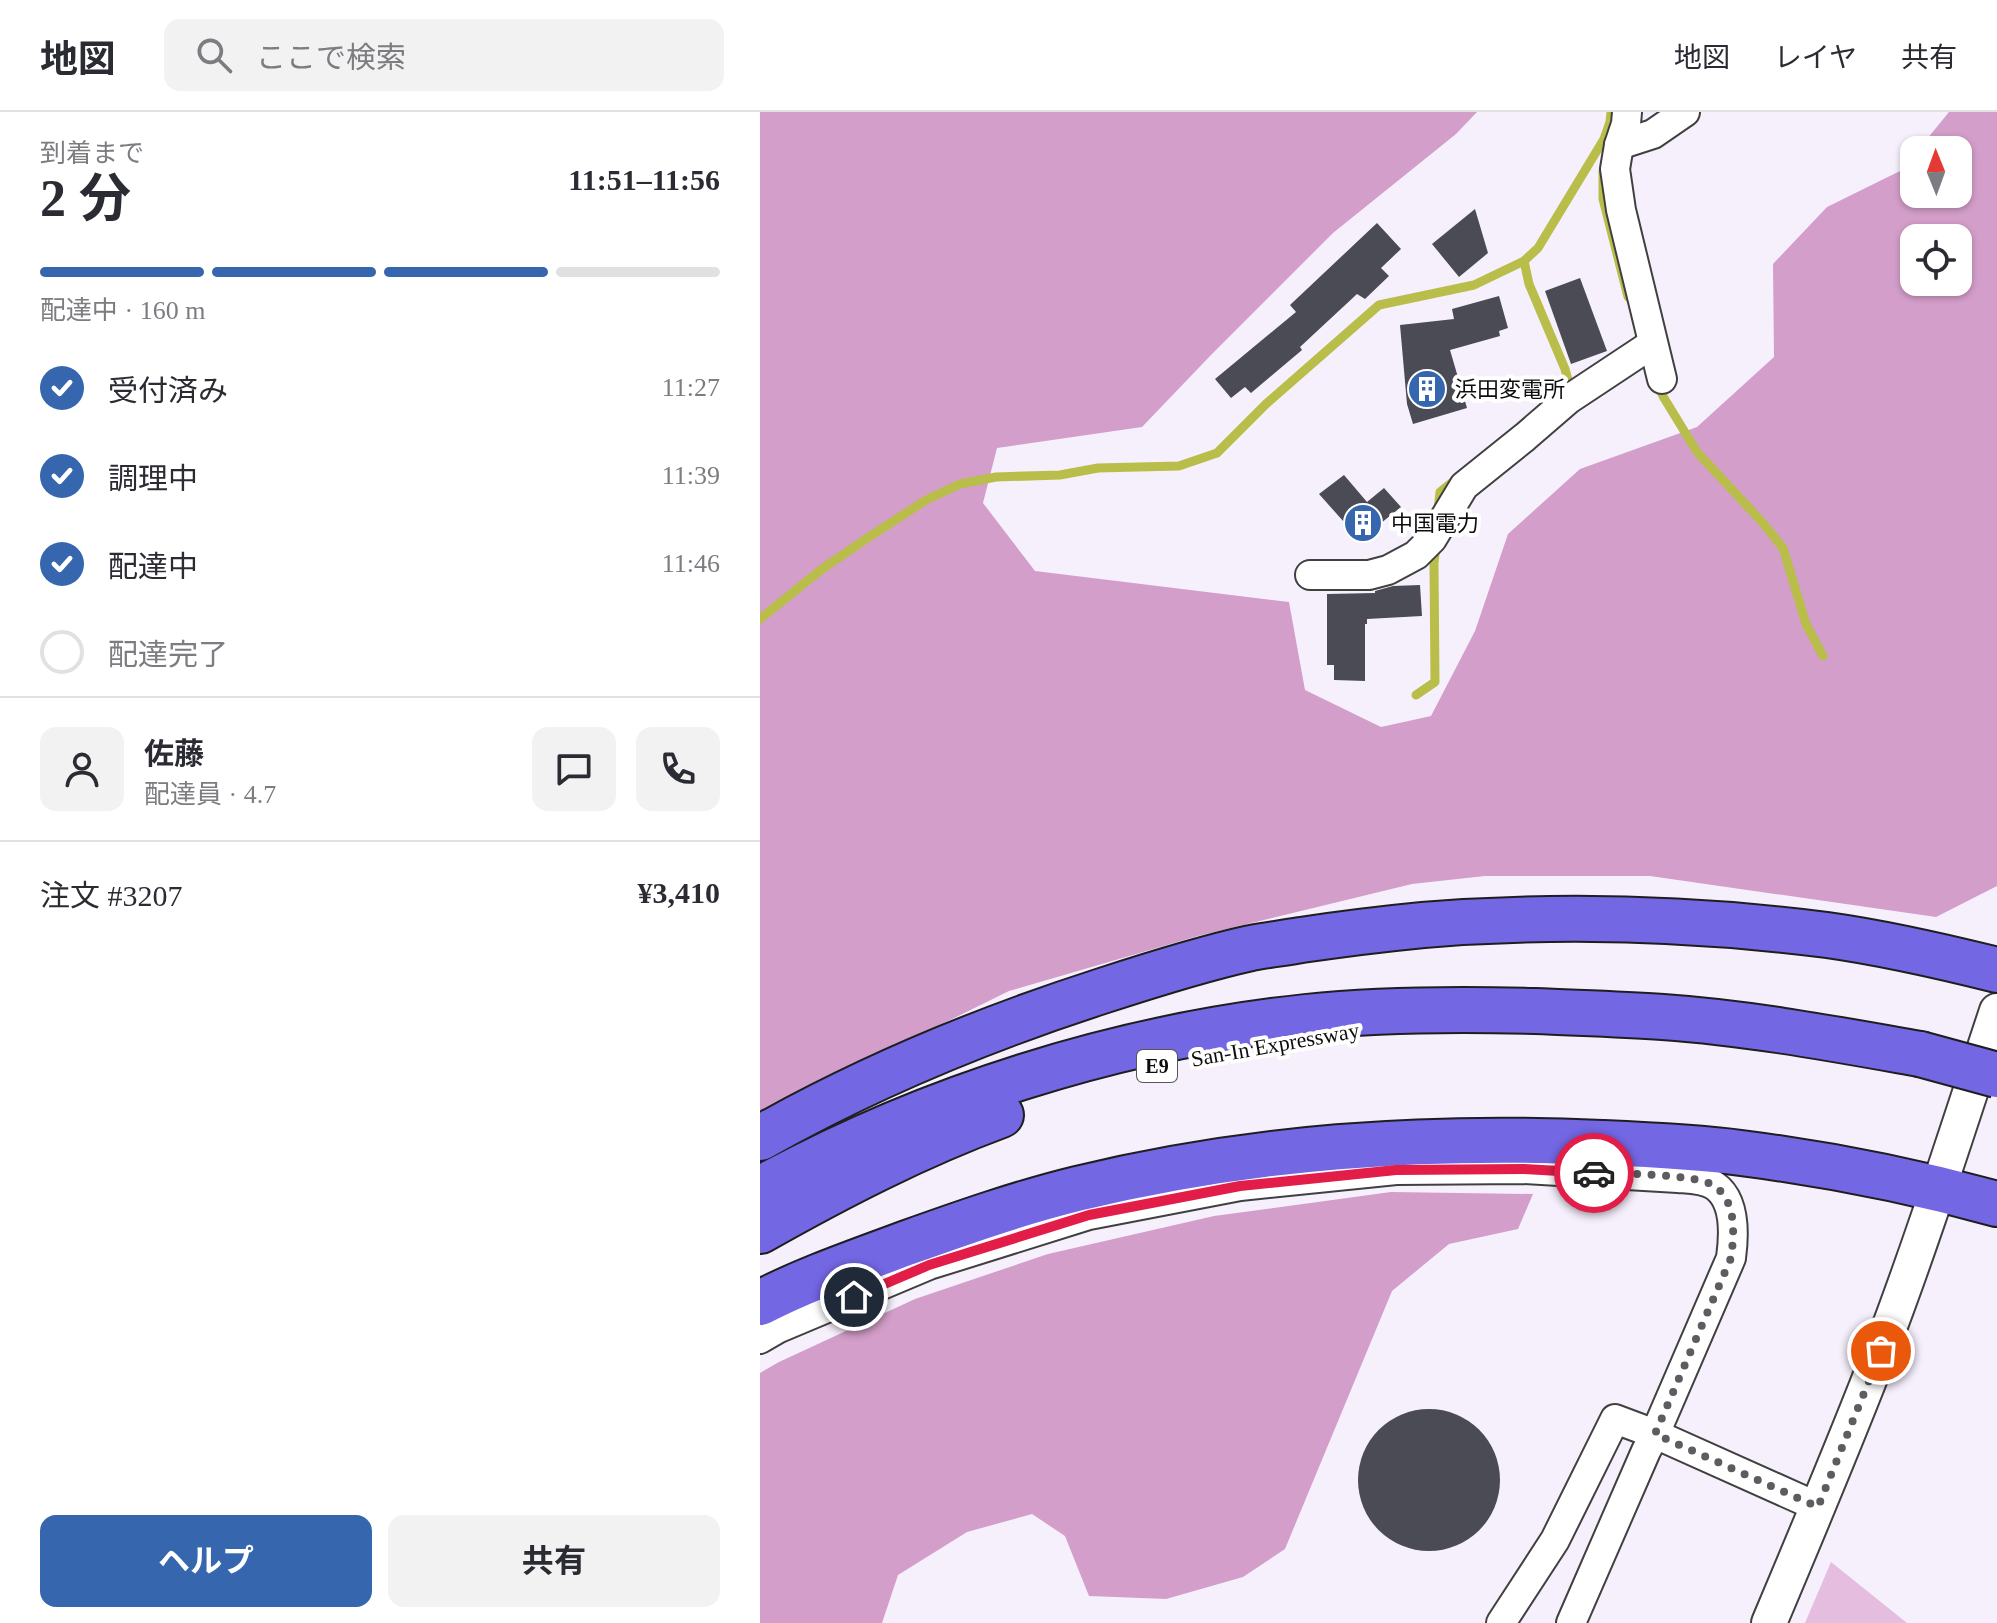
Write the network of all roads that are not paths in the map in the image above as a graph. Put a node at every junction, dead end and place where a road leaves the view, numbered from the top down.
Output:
1 (1627, 112) edge
2 (1685, 112) edge
3 (1619, 145) junction
4 (1652, 344) junction
5 (1662, 379) dead end
6 (1310, 575) dead end
7 (1997, 970) edge
8 (1997, 1011) edge
9 (1583, 1013) junction
10 (1997, 1075) edge
11 (760, 1138) edge
12 (1939, 1188) junction
13 (760, 1189) edge
14 (1997, 1204) edge
15 (760, 1231) edge
16 (760, 1303) edge
17 (760, 1339) edge
18 (1655, 1434) junction
19 (1818, 1507) junction
20 (1501, 1623) edge
21 (1571, 1623) edge
22 (1769, 1623) edge

1 - 3 street
2 - 3 street
3 - 4 street
4 - 5 street
4 - 6 street
7 - 11 highway
8 - 12 street
9 - 10 highway, San-In Expressway / E9, bridge
9 - 13 highway, San-In Expressway / E9
9 - 15 highway, San-In Expressway / E9
12 - 14 highway
12 - 16 highway
12 - 19 street
17 - 18 street
18 - 19 street
18 - 20 street
18 - 21 street
19 - 22 street

